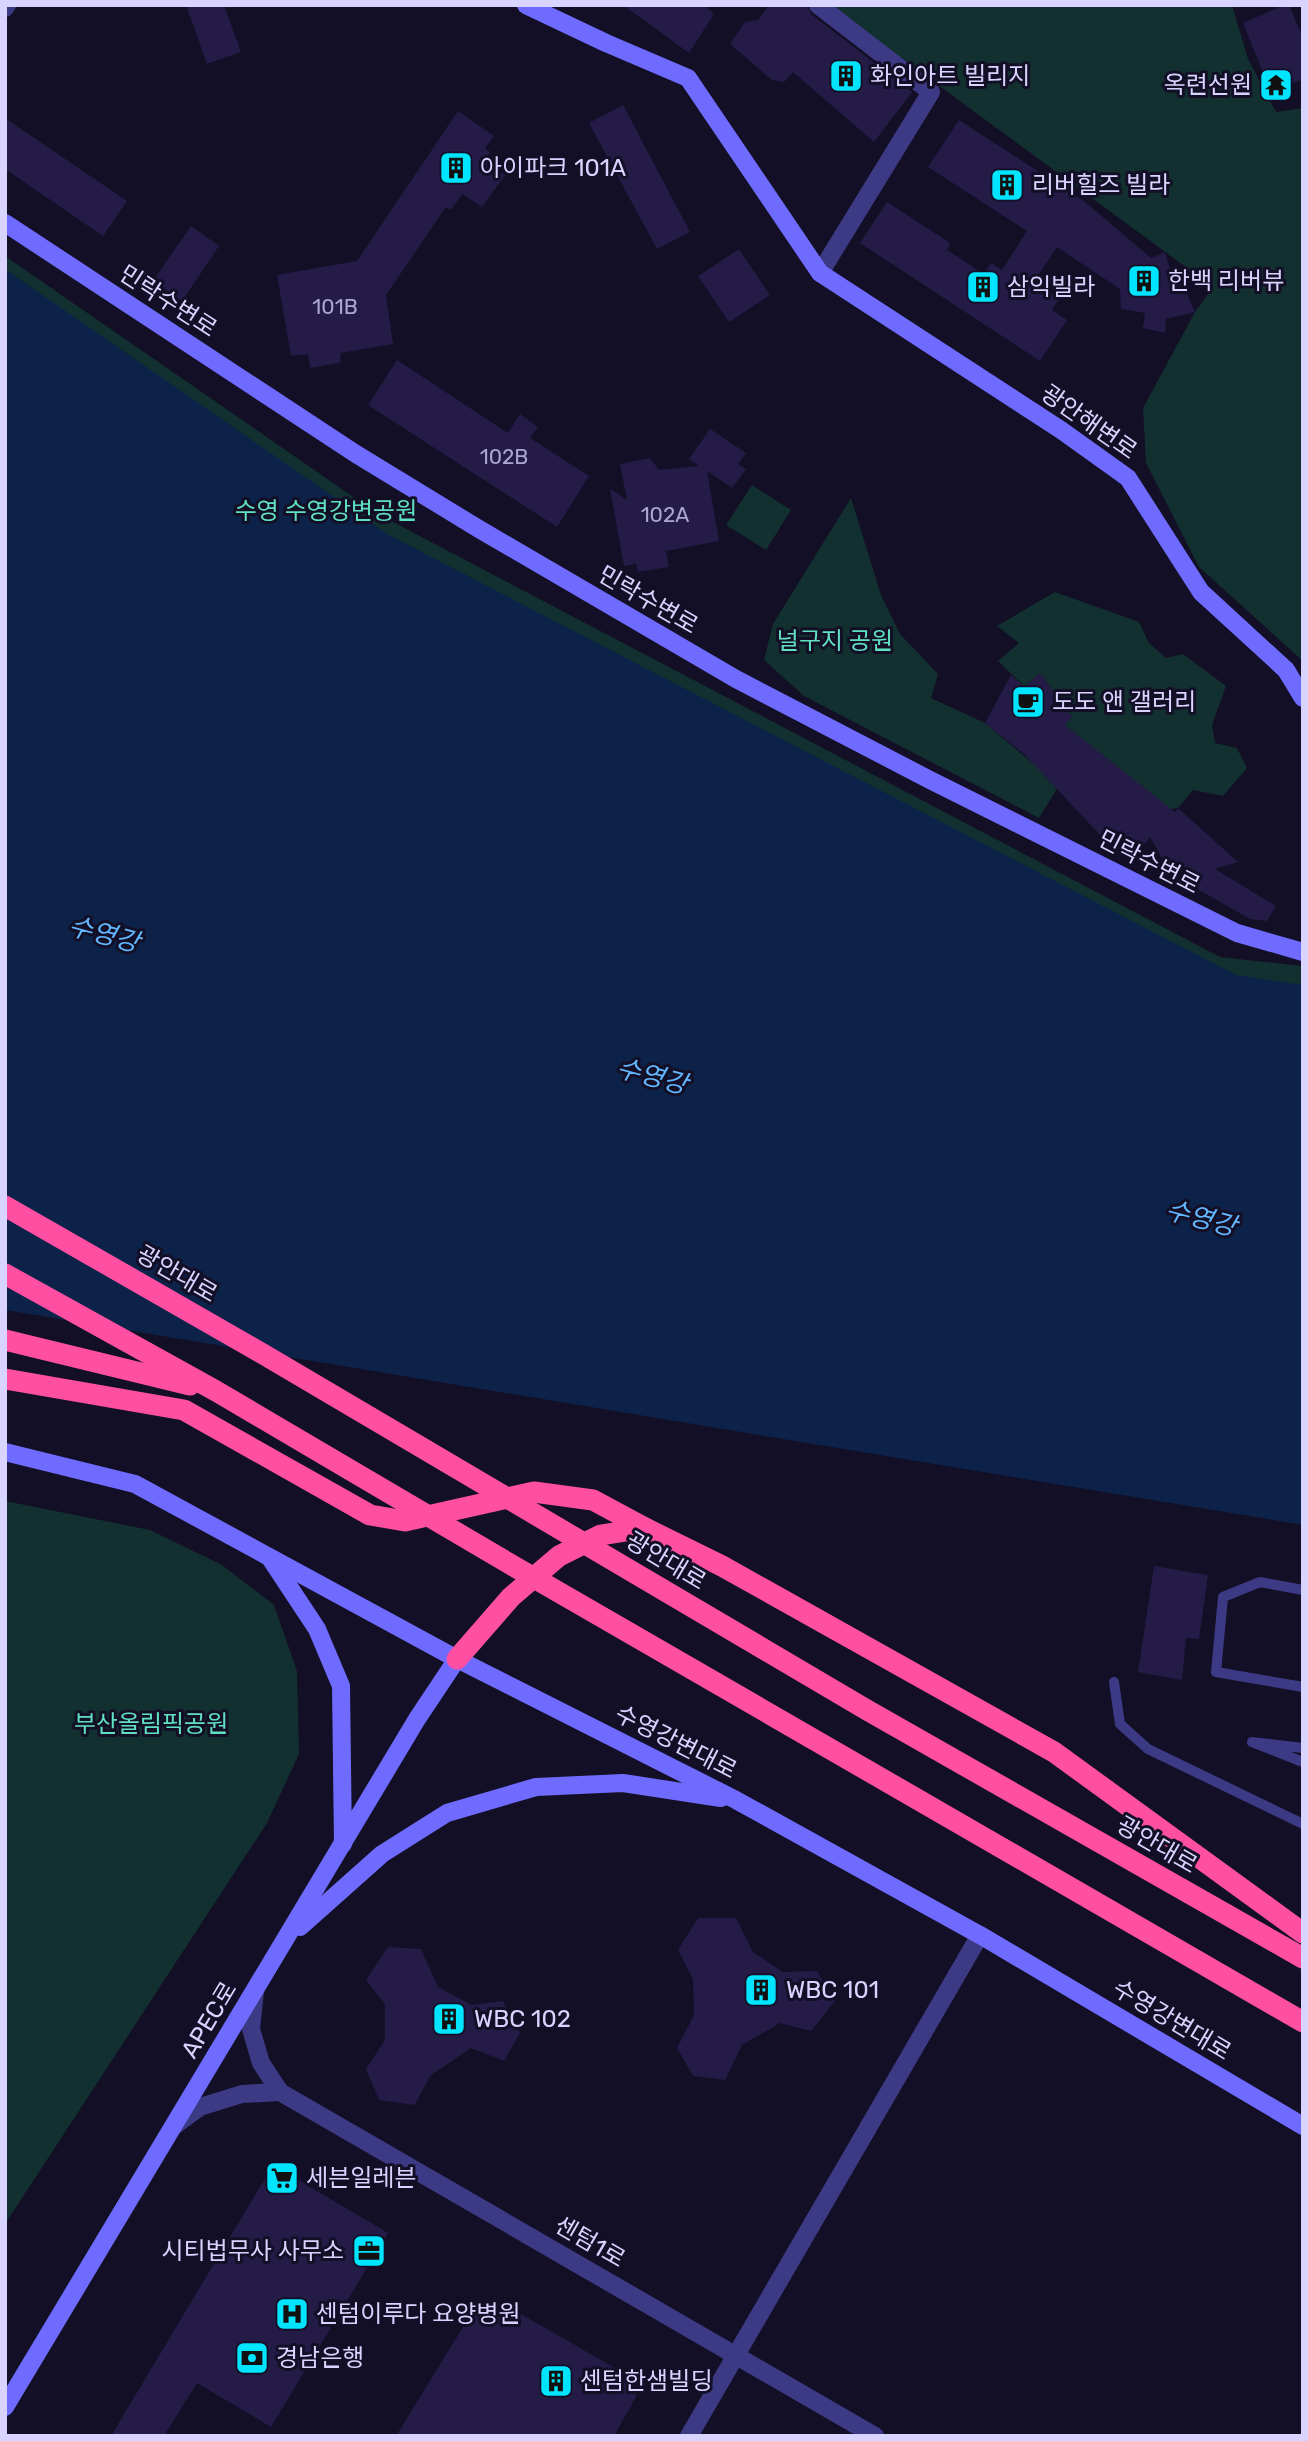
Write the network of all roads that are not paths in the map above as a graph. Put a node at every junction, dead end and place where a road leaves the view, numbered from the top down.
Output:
1 (526, 5) edge
2 (818, 5) edge
3 (5, 223) edge
4 (820, 273) junction
5 (1303, 698) edge
6 (1303, 952) edge
7 (5, 1206) edge
8 (5, 1274) edge
9 (5, 1340) edge
10 (5, 1379) edge
11 (216, 1391) junction
12 (5, 1452) edge
13 (24, 1457) junction
14 (5, 1459) edge
15 (645, 1528) junction
16 (268, 1555) junction
17 (1303, 1590) edge
18 (457, 1659) junction
19 (1114, 1682) dead end
20 (1303, 1687) edge
21 (1303, 1748) edge
22 (1303, 1762) edge
23 (736, 1800) junction
24 (1303, 1824) edge
25 (343, 1846) junction
26 (1303, 1933) edge
27 (980, 1935) junction
28 (287, 1939) junction
29 (1303, 1958) edge
30 (255, 1991) junction
31 (1303, 2022) edge
32 (280, 2092) junction
33 (1298, 2122) edge
34 (174, 2126) junction
35 (736, 2355) junction
36 (5, 2407) edge
37 (689, 2436) edge
38 (875, 2436) edge

1 - 4 main road, 광안해변로
2 - 4 street
3 - 6 main road, 민락수변로
4 - 5 main road, 광안해변로
7 - 29 highway, 광안대로
8 - 11 highway
9 - 11 highway
10 - 15 highway
11 - 31 highway
12 - 13 main road, 수영강변대로
13 - 14 main road
13 - 16 main road, 수영강변대로
15 - 18 highway
15 - 26 highway
16 - 18 main road, 수영강변대로
16 - 25 main road
17 - 20 lane
18 - 23 main road, 수영강변대로
18 - 25 main road, APEC로
19 - 24 lane
21 - 22 lane
23 - 27 main road, 수영강변대로
23 - 28 main road
25 - 28 main road, APEC로
27 - 33 main road, 수영강변대로
27 - 35 street
28 - 30 main road, APEC로
30 - 32 street
30 - 34 main road, APEC로
32 - 34 street
32 - 35 street, 센텀1로
34 - 36 main road, APEC로
35 - 37 street
35 - 38 street, 센텀1로

